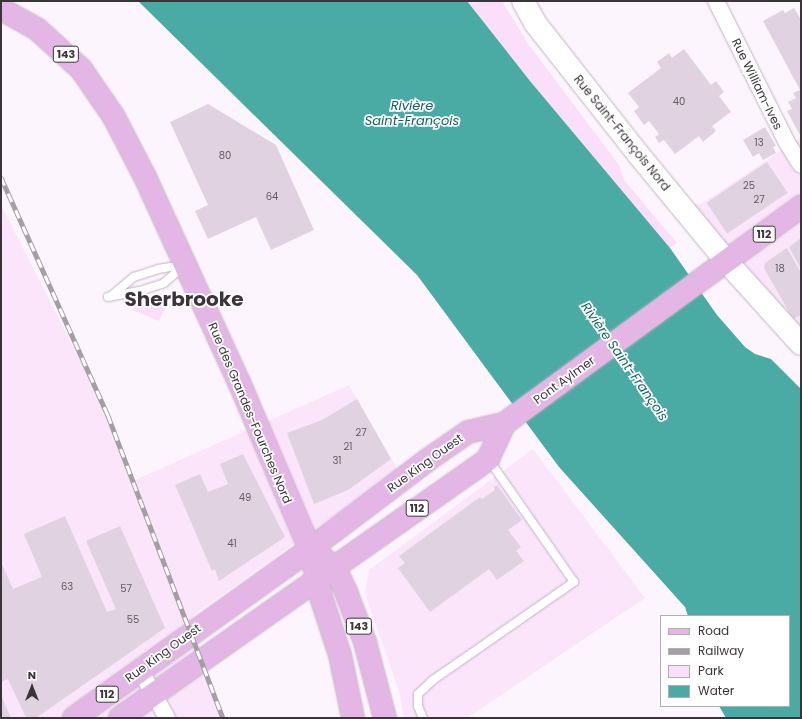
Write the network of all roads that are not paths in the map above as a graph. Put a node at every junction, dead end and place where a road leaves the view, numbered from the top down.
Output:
1 (523, 1) edge
2 (716, 1) edge
3 (1, 9) edge
4 (801, 165) edge
5 (801, 207) edge
6 (727, 262) junction
7 (185, 264) junction
8 (801, 344) edge
9 (504, 424) junction
10 (488, 459) junction
11 (310, 549) junction
12 (335, 568) junction
13 (316, 580) junction
14 (140, 670) junction
15 (154, 692) junction
16 (74, 718) edge
17 (120, 718) edge
18 (167, 718) edge
19 (353, 718) edge
20 (385, 718) edge
21 (423, 718) edge

1 - 6 street, Rue Saint-François Nord
2 - 4 street, Rue William-Ives
3 - 7 main road, Rue des Grandes-Fourches Nord / 143
5 - 6 main road, 112
6 - 8 street, Rue Saint-François Nord
6 - 9 main road, Pont Aylmer / 112
7 - 7 lane
7 - 11 main road, Rue des Grandes-Fourches Nord / 143
9 - 10 main road, 112
9 - 11 main road, Rue King Ouest / 112
10 - 12 main road, 112
10 - 21 lane
11 - 12 main road, 143
11 - 13 main road, 143
11 - 14 main road, Rue King Ouest / 112
12 - 13 main road, 112
12 - 20 main road, 143
13 - 15 main road, 112
13 - 19 main road, 143
14 - 15 street
14 - 16 main road, Rue King Ouest / 112
15 - 17 main road, 112
15 - 18 street

